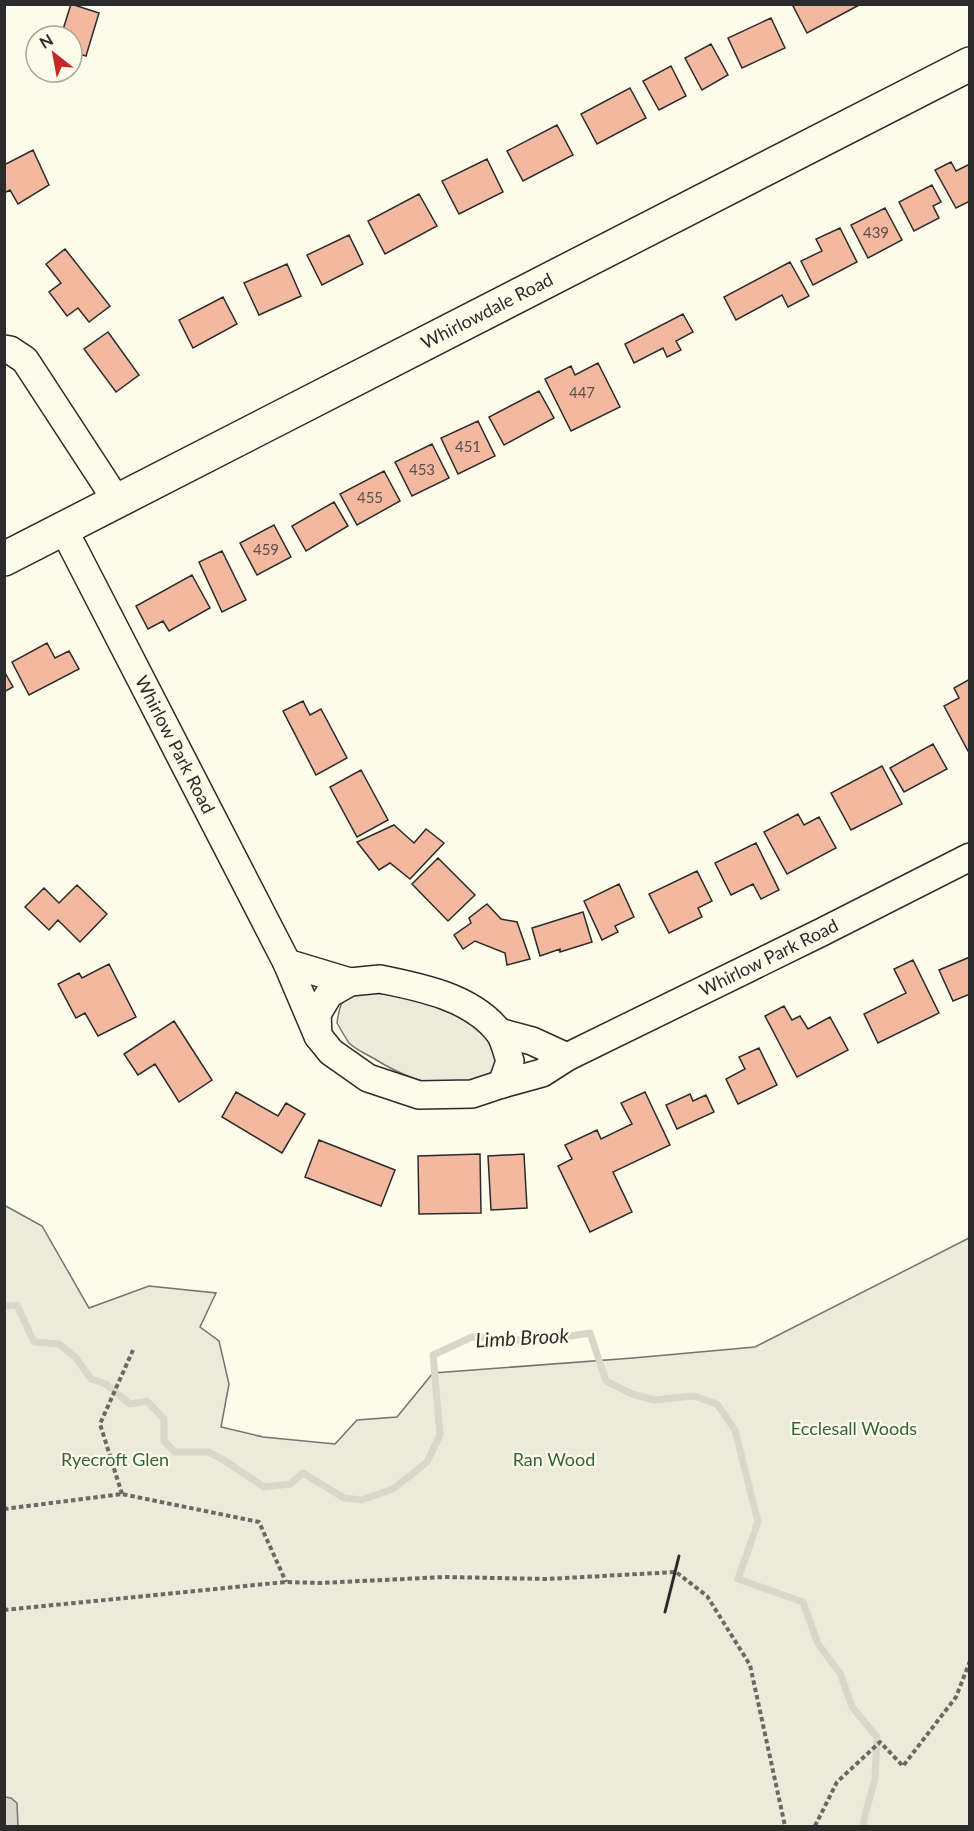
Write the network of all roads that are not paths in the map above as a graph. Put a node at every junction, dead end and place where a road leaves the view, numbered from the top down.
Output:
1 (969, 64) edge
2 (4, 349) edge
3 (117, 501) junction
4 (63, 528) junction
5 (4, 559) edge
6 (969, 856) edge
7 (287, 963) junction
8 (350, 982) junction
9 (499, 1032) junction
10 (318, 1036) junction
11 (567, 1057) junction
12 (502, 1084) junction

1 - 3 main road, Whirlowdale Road
2 - 3 street
3 - 4 main road, Whirlowdale Road
4 - 5 main road, Whirlowdale Road
4 - 7 street, Whirlow Park Road
6 - 11 street, Whirlow Park Road
7 - 8 street
7 - 10 street, Whirlow Park Road
8 - 9 street
8 - 10 street
9 - 11 street
9 - 12 street
10 - 12 street, Whirlow Park Road
11 - 12 street, Whirlow Park Road

